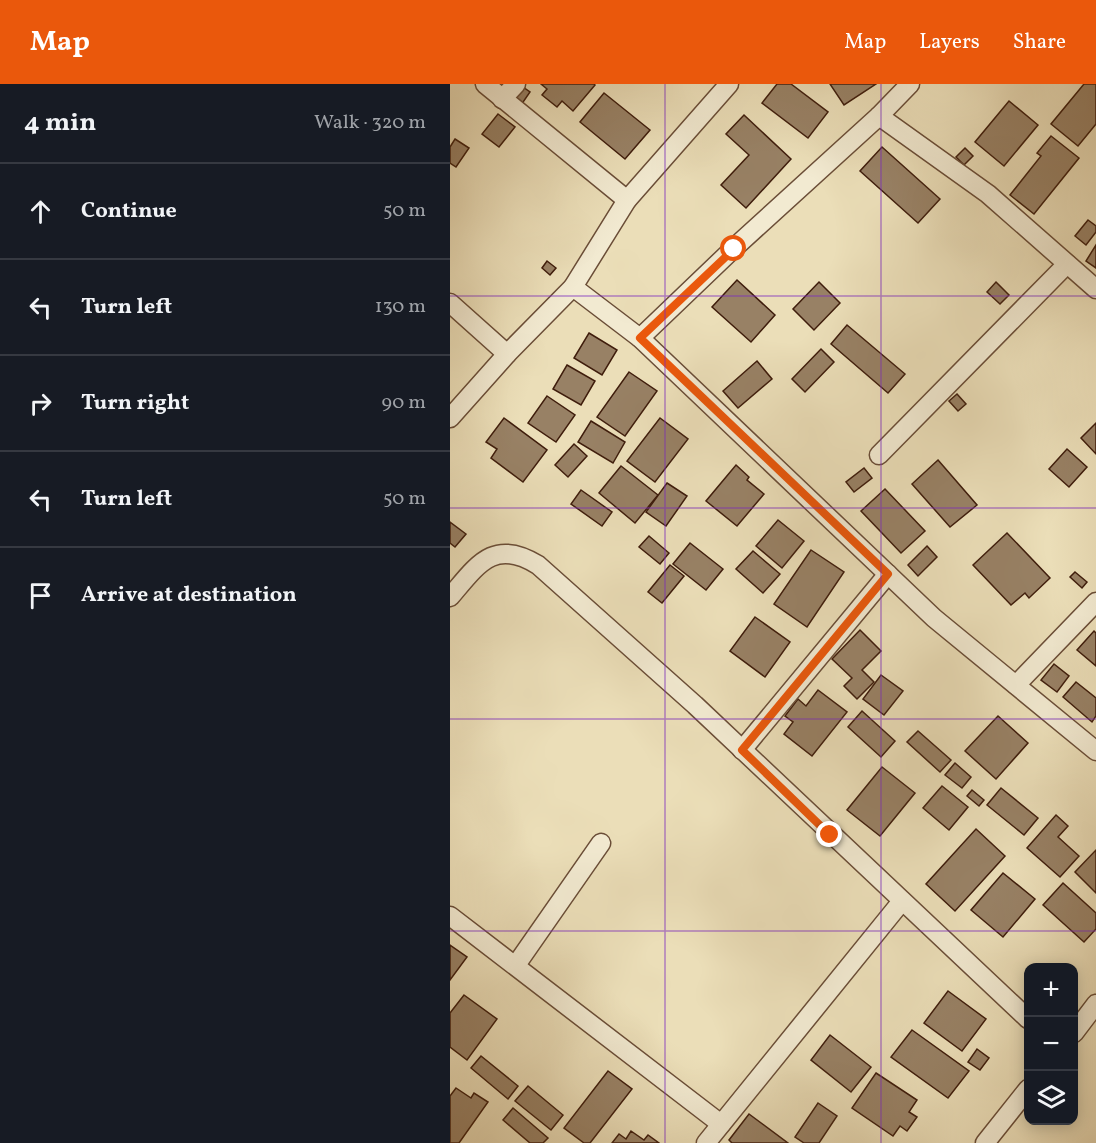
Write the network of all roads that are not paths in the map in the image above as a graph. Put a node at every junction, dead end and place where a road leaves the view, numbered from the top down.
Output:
1 (485, 84) edge
2 (516, 84) edge
3 (729, 84) edge
4 (910, 84) edge
5 (502, 99) junction
6 (879, 116) junction
7 (627, 200) junction
8 (1067, 264) junction
9 (573, 287) junction
10 (1096, 289) edge
11 (450, 303) edge
12 (640, 338) junction
13 (507, 354) junction
14 (450, 418) edge
15 (879, 455) dead end
16 (888, 574) junction
17 (450, 597) edge
18 (1096, 602) edge
19 (1016, 685) junction
20 (742, 750) junction
21 (1096, 751) edge
22 (601, 843) dead end
23 (902, 901) junction
24 (450, 916) edge
25 (516, 965) junction
26 (1096, 1004) edge
27 (1027, 1017) edge
28 (1078, 1028) edge
29 (1024, 1095) edge
30 (722, 1124) junction
31 (706, 1143) edge
32 (985, 1143) edge

1 - 5 street
2 - 5 street
3 - 7 street
4 - 6 street
5 - 7 street
6 - 8 street
6 - 12 street
7 - 9 street
8 - 10 street
8 - 15 street
9 - 12 street
9 - 13 street
11 - 13 street
12 - 16 street
13 - 14 street
16 - 19 street
16 - 20 street
17 - 20 street
18 - 19 street
19 - 21 street
20 - 23 street
22 - 25 street
23 - 27 street
23 - 30 street
24 - 25 street
25 - 30 street
26 - 28 street
29 - 32 street
30 - 31 street

